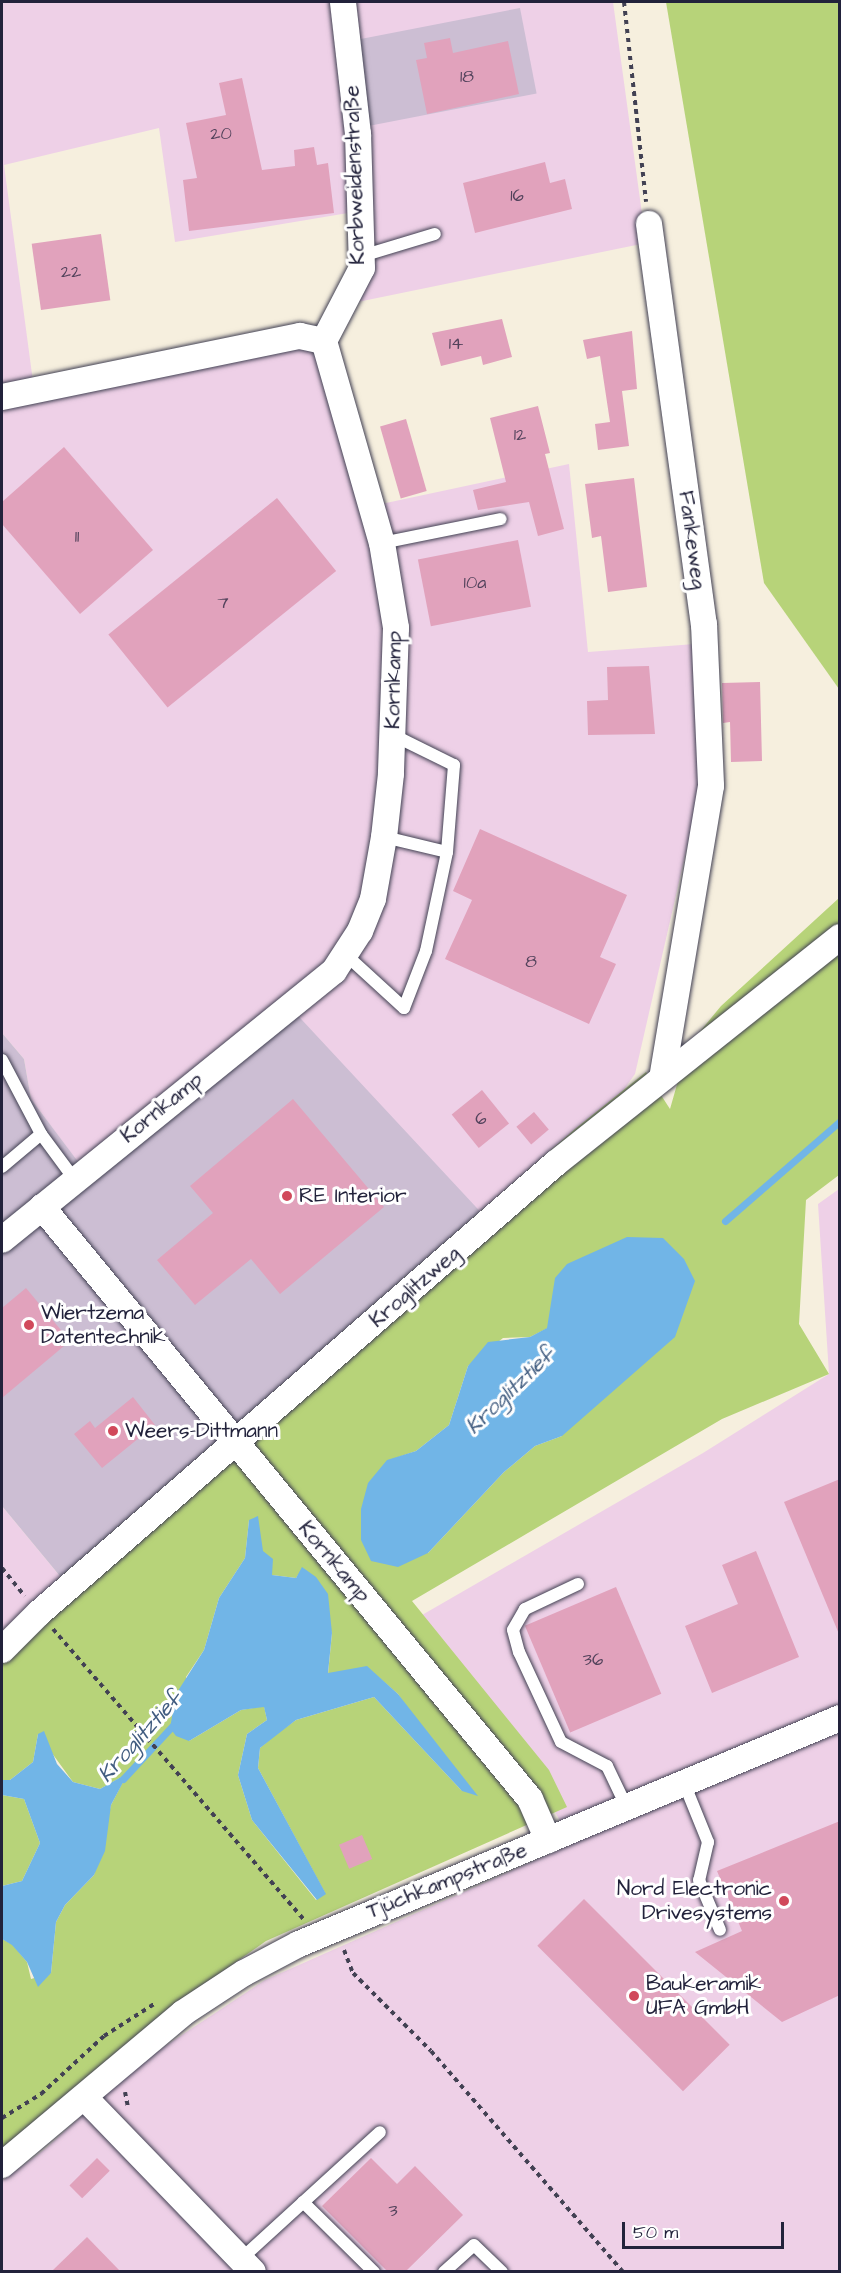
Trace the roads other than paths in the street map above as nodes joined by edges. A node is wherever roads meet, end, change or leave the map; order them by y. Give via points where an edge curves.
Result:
1 (343, 2) edge
2 (649, 224) road end
3 (435, 234) dead end
4 (362, 256) junction
5 (324, 341) junction
6 (2, 397) edge
7 (501, 519) dead end
8 (382, 543) junction
9 (393, 735) junction
10 (384, 837) junction
11 (447, 852) junction
12 (840, 937) edge
13 (345, 954) junction
14 (2, 1060) edge
15 (662, 1078) junction
16 (41, 1134) junction
17 (2, 1167) edge
18 (75, 1179) junction
19 (42, 1207) junction
20 (2, 1240) edge
21 (237, 1444) junction
22 (578, 1584) dead end
23 (2, 1650) edge
24 (840, 1718) edge
25 (684, 1783) junction
26 (627, 1808) junction
27 (548, 1840) junction
28 (720, 1930) dead end
29 (84, 2097) junction
30 (380, 2132) dead end
31 (2, 2165) edge
32 (303, 2202) junction
33 (247, 2265) edge
34 (374, 2271) edge
35 (444, 2271) edge
36 (502, 2271) edge

1 - 4 street, Korbweidenstraße via 358,134
2 - 15 street, Fankeweg via 704,624 711,786
3 - 4 lane
4 - 5 street, Korbweidenstraße via 362,268
5 - 6 street via 300,336
5 - 8 street, Kornkamp
7 - 8 lane
8 - 9 street, Kornkamp via 396,628
9 - 10 street, Kornkamp
9 - 11 lane via 454,765
10 - 11 lane
10 - 13 street, Kornkamp via 373,899
11 - 13 lane via 426,951 404,1008
12 - 15 street, Kroglitzweg
13 - 18 street, Kornkamp via 334,971
14 - 16 lane
15 - 21 street, Kroglitzweg via 556,1162
16 - 17 lane
16 - 18 lane
18 - 19 street, Kornkamp
19 - 20 street, Kornkamp
19 - 21 street, Kornkamp
21 - 23 street, Kroglitzweg via 39,1612
21 - 27 street, Kornkamp via 530,1799
22 - 26 lane via 525,1609 513,1630 519,1652 561,1742 607,1766
24 - 25 street, Tjüchkampstraße
25 - 26 street, Tjüchkampstraße
25 - 28 lane via 708,1842 699,1880
26 - 27 street, Tjüchkampstraße
27 - 29 street, Tjüchkampstraße via 299,1944 183,2013
29 - 31 street, Tjüchkampstraße
29 - 33 street
30 - 32 lane
32 - 33 lane
32 - 34 lane
35 - 36 lane via 474,2245

